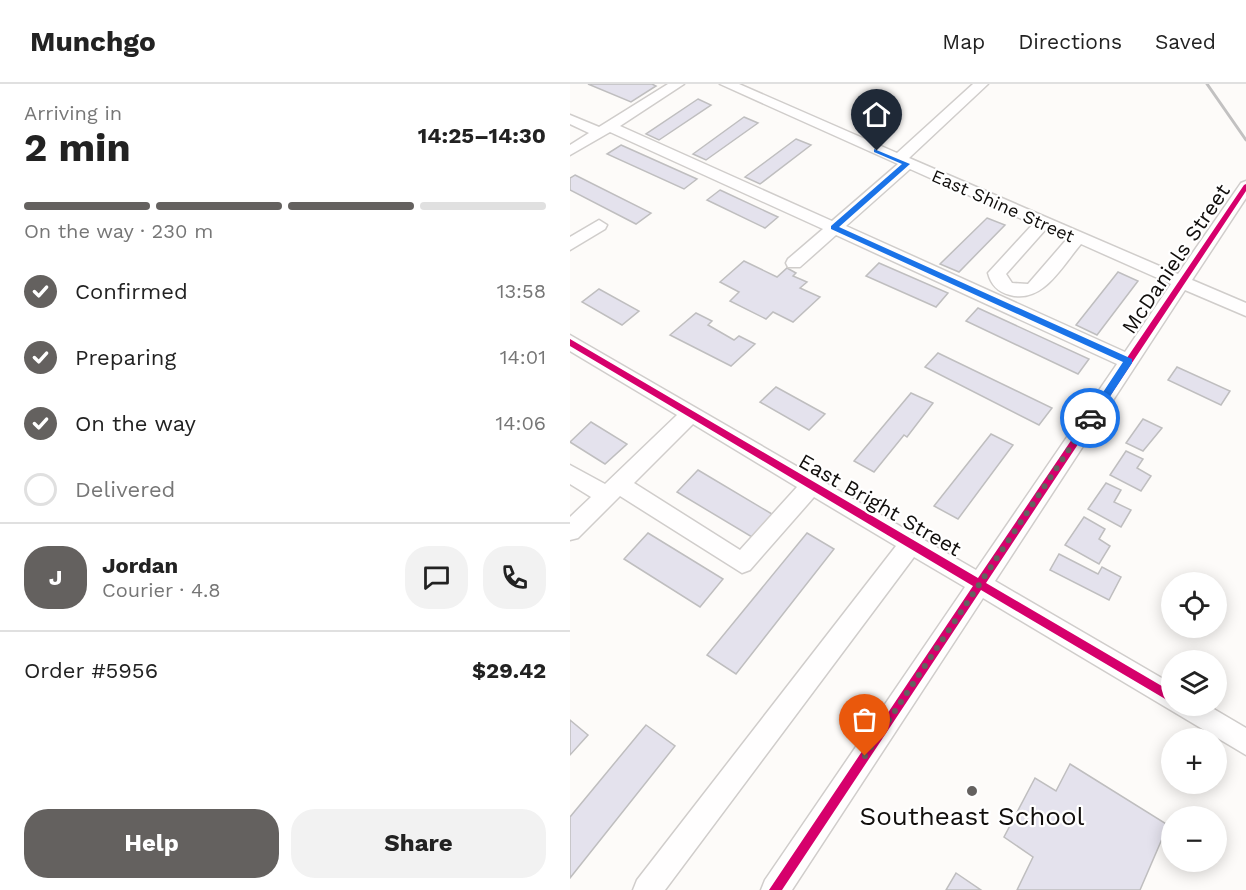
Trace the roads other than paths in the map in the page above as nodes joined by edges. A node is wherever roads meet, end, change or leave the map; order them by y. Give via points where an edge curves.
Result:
1 (677, 84) edge
2 (727, 84) edge
3 (981, 84) edge
4 (570, 118) edge
5 (604, 129) junction
6 (570, 151) edge
7 (902, 162) junction
8 (1246, 186) edge
9 (1043, 224) junction
10 (599, 225) dead end
11 (834, 228) junction
12 (1077, 238) junction
13 (570, 245) edge
14 (794, 263) dead end
15 (1180, 284) junction
16 (1246, 310) edge
17 (570, 342) edge
18 (1129, 361) junction
19 (691, 414) junction
20 (570, 473) edge
21 (811, 485) junction
22 (613, 490) junction
23 (570, 531) edge
24 (911, 544) junction
25 (980, 584) junction
26 (1161, 691) edge
27 (1205, 716) edge
28 (1244, 736) edge
29 (647, 890) edge
30 (775, 890) edge

1 - 5 street
2 - 7 street, East Shine Street
3 - 7 street
4 - 5 street
5 - 6 street
5 - 11 street
7 - 9 street, East Shine Street
7 - 11 street
8 - 15 street, McDaniels Street
9 - 12 street, East Shine Street
9 - 12 street via 997,273 1003,285 1013,291 1034,288
10 - 13 street
11 - 14 street
11 - 18 street
12 - 15 street, East Shine Street
15 - 16 street, East Shine Street
15 - 18 street, McDaniels Street
17 - 19 street, East Bright Street
18 - 25 street, McDaniels Street
19 - 21 street, East Bright Street
19 - 22 street
20 - 22 street
21 - 22 street via 742,563
21 - 24 street, East Bright Street
22 - 23 street
24 - 25 street, East Bright Street
24 - 29 street
25 - 26 street, East Bright Street
25 - 30 street, McDaniels Street
27 - 28 street

